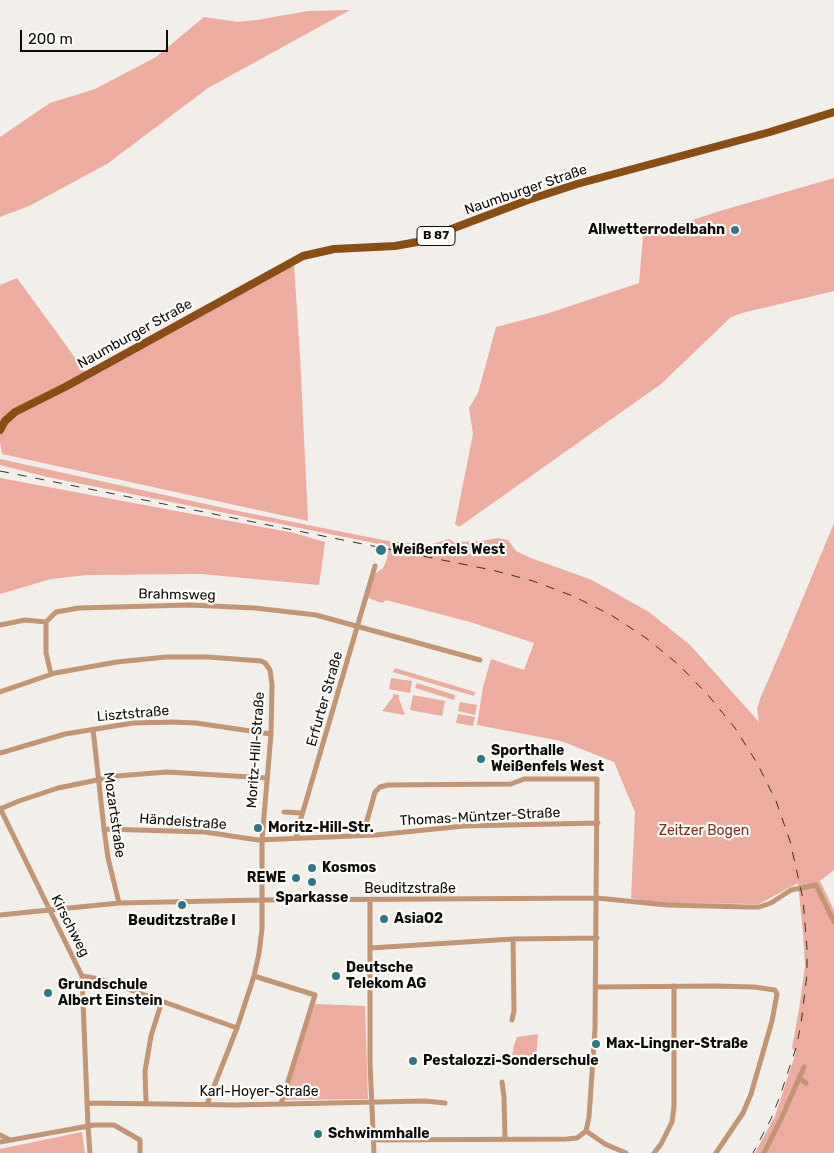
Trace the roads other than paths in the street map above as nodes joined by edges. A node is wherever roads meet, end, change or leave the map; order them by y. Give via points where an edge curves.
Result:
1 (834, 112) edge
2 (0, 430) edge
3 (374, 566) dead end
4 (46, 622) junction
5 (0, 625) edge
6 (358, 626) junction
7 (480, 660) dead end
8 (51, 674) junction
9 (0, 692) edge
10 (93, 729) junction
11 (271, 734) junction
12 (0, 753) edge
13 (267, 778) junction
14 (98, 779) junction
15 (0, 808) edge
16 (284, 812) dead end
17 (302, 814) junction
18 (2, 820) edge
19 (598, 823) junction
20 (104, 829) junction
21 (364, 835) junction
22 (296, 838) junction
23 (262, 840) junction
24 (598, 898) junction
25 (261, 900) junction
26 (370, 900) junction
27 (119, 903) junction
28 (49, 910) junction
29 (0, 915) edge
30 (834, 922) edge
31 (597, 938) junction
32 (513, 939) junction
33 (370, 948) junction
34 (82, 976) junction
35 (254, 976) junction
36 (674, 986) junction
37 (596, 987) junction
38 (162, 1001) junction
39 (512, 1020) dead end
40 (237, 1028) junction
41 (804, 1068) dead end
42 (799, 1078) junction
43 (502, 1082) dead end
44 (806, 1083) dead end
45 (146, 1102) junction
46 (372, 1102) junction
47 (87, 1103) junction
48 (445, 1103) dead end
49 (207, 1104) junction
50 (281, 1104) junction
51 (88, 1126) junction
52 (586, 1131) junction
53 (0, 1135) edge
54 (10, 1140) junction
55 (373, 1140) junction
56 (505, 1140) junction
57 (0, 1142) edge
58 (90, 1153) edge
59 (140, 1153) edge
60 (374, 1153) edge
61 (626, 1153) edge
62 (654, 1153) edge
63 (716, 1153) edge
64 (764, 1153) edge

1 - 2 main road, Naumburger Straße / B 87 via 577,184 424,240 395,246 334,249 304,256 15,412
3 - 6 street, Erfurter Straße
4 - 5 street via 26,620
4 - 6 street, Brahmsweg via 56,612 79,608 190,605 283,610
4 - 8 street via 46,653
6 - 7 street, Brahmsweg
6 - 17 street, Erfurter Straße
8 - 9 street, Moritz-Hill-Straße
8 - 11 street, Moritz-Hill-Straße via 166,657 261,661 268,665 271,674
10 - 11 street, Lisztstraße via 173,722
10 - 12 street, Lisztstraße
10 - 14 street, Mozartstraße
11 - 13 street, Moritz-Hill-Straße
13 - 14 street via 167,772
13 - 23 street, Moritz-Hill-Straße
14 - 15 street
14 - 20 street, Mozartstraße
15 - 18 street, Kirschweg
16 - 17 street
17 - 22 street, Erfurter Straße
18 - 28 street, Kirschweg
19 - 21 street, Thomas-Müntzer-Straße via 464,826
19 - 21 street via 597,779 534,779 510,784 388,785 375,792
19 - 24 street
20 - 23 street, Händelstraße via 205,832
20 - 27 street, Mozartstraße
21 - 22 street, Thomas-Müntzer-Straße
22 - 23 street, Thomas-Müntzer-Straße
23 - 25 street, Moritz-Hill-Straße
24 - 26 street, Beuditzstraße
24 - 30 street, Beuditzstraße via 666,905 760,906 791,890 816,885
24 - 31 street
25 - 26 street, Beuditzstraße
25 - 27 street, Beuditzstraße
25 - 35 street, Moritz-Hill-Straße via 262,929
26 - 33 street
27 - 28 street, Beuditzstraße
28 - 29 street, Beuditzstraße
28 - 34 street, Kirschweg
31 - 32 street
31 - 37 street
32 - 33 street
32 - 39 street
33 - 46 street
34 - 38 street via 100,979
34 - 47 street, Kirschweg
35 - 40 street, Moritz-Hill-Straße
35 - 50 street via 314,995
36 - 37 street
36 - 62 street via 674,1107 672,1122
36 - 63 street via 754,987 775,990 777,994 772,1021 743,1114
37 - 52 street
38 - 40 street
38 - 45 street via 150,1036 145,1071
40 - 49 street, Moritz-Hill-Straße
41 - 42 street
42 - 44 street
42 - 64 street
43 - 56 street
45 - 47 street, Karl-Hoyer-Straße
45 - 49 street, Karl-Hoyer-Straße
46 - 48 street, Karl-Hoyer-Straße via 425,1100
46 - 50 street, Karl-Hoyer-Straße
46 - 55 street
47 - 51 street, Kirschweg
49 - 50 street, Karl-Hoyer-Straße
51 - 54 street
51 - 58 street, Kirschweg
51 - 59 street via 114,1125 120,1128 140,1140
52 - 56 street via 577,1138
52 - 61 street
53 - 54 street
54 - 57 street
55 - 56 street
55 - 60 street

